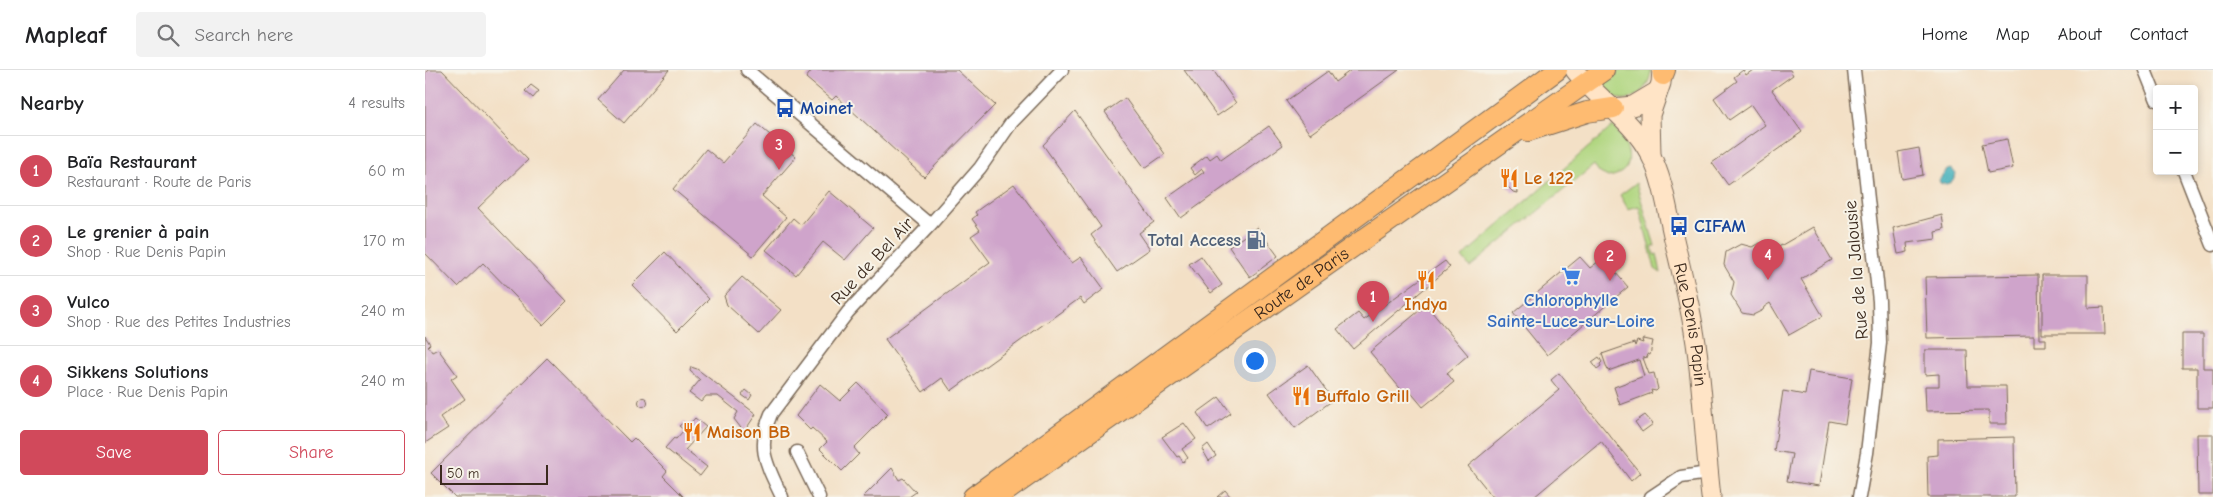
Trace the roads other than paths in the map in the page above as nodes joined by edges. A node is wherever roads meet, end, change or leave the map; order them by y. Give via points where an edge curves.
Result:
1 (747, 70) edge
2 (1062, 70) edge
3 (1539, 70) edge
4 (1557, 70) edge
5 (1604, 70) edge
6 (1854, 70) edge
7 (2145, 70) edge
8 (1580, 76) edge
9 (1662, 76) edge
10 (1531, 89) junction
11 (2153, 90) edge
12 (1613, 108) junction
13 (1509, 137) junction
14 (1651, 155) junction
15 (2187, 175) edge
16 (930, 225) junction
17 (2213, 245) edge
18 (797, 452) dead end
19 (1708, 473) junction
20 (782, 497) edge
21 (819, 497) edge
22 (973, 497) edge
23 (998, 497) edge
24 (1651, 497) edge
25 (1711, 497) edge
26 (1859, 497) edge

1 - 16 street
2 - 16 street, Rue de Bel Air via 1011,123 980,168
3 - 10 main road
4 - 10 main road, Route de Paris
5 - 8 main road, Route de Paris
6 - 26 street, Rue de la Jalousie via 1879,301 1880,343
7 - 11 street
8 - 12 street
8 - 13 main road, Route de Paris
9 - 12 street via 1640,104
9 - 14 street via 1650,115
10 - 22 main road, Route de Paris
12 - 13 main road via 1587,112
12 - 14 street via 1628,122
13 - 23 main road, Route de Paris
14 - 19 street, Rue Denis Papin via 1666,204 1691,315
15 - 17 street
16 - 20 street, Rue de Bel Air via 848,312 771,414 765,428 764,459
18 - 21 street
19 - 24 street via 1681,477
19 - 25 street, Rue Denis Papin

